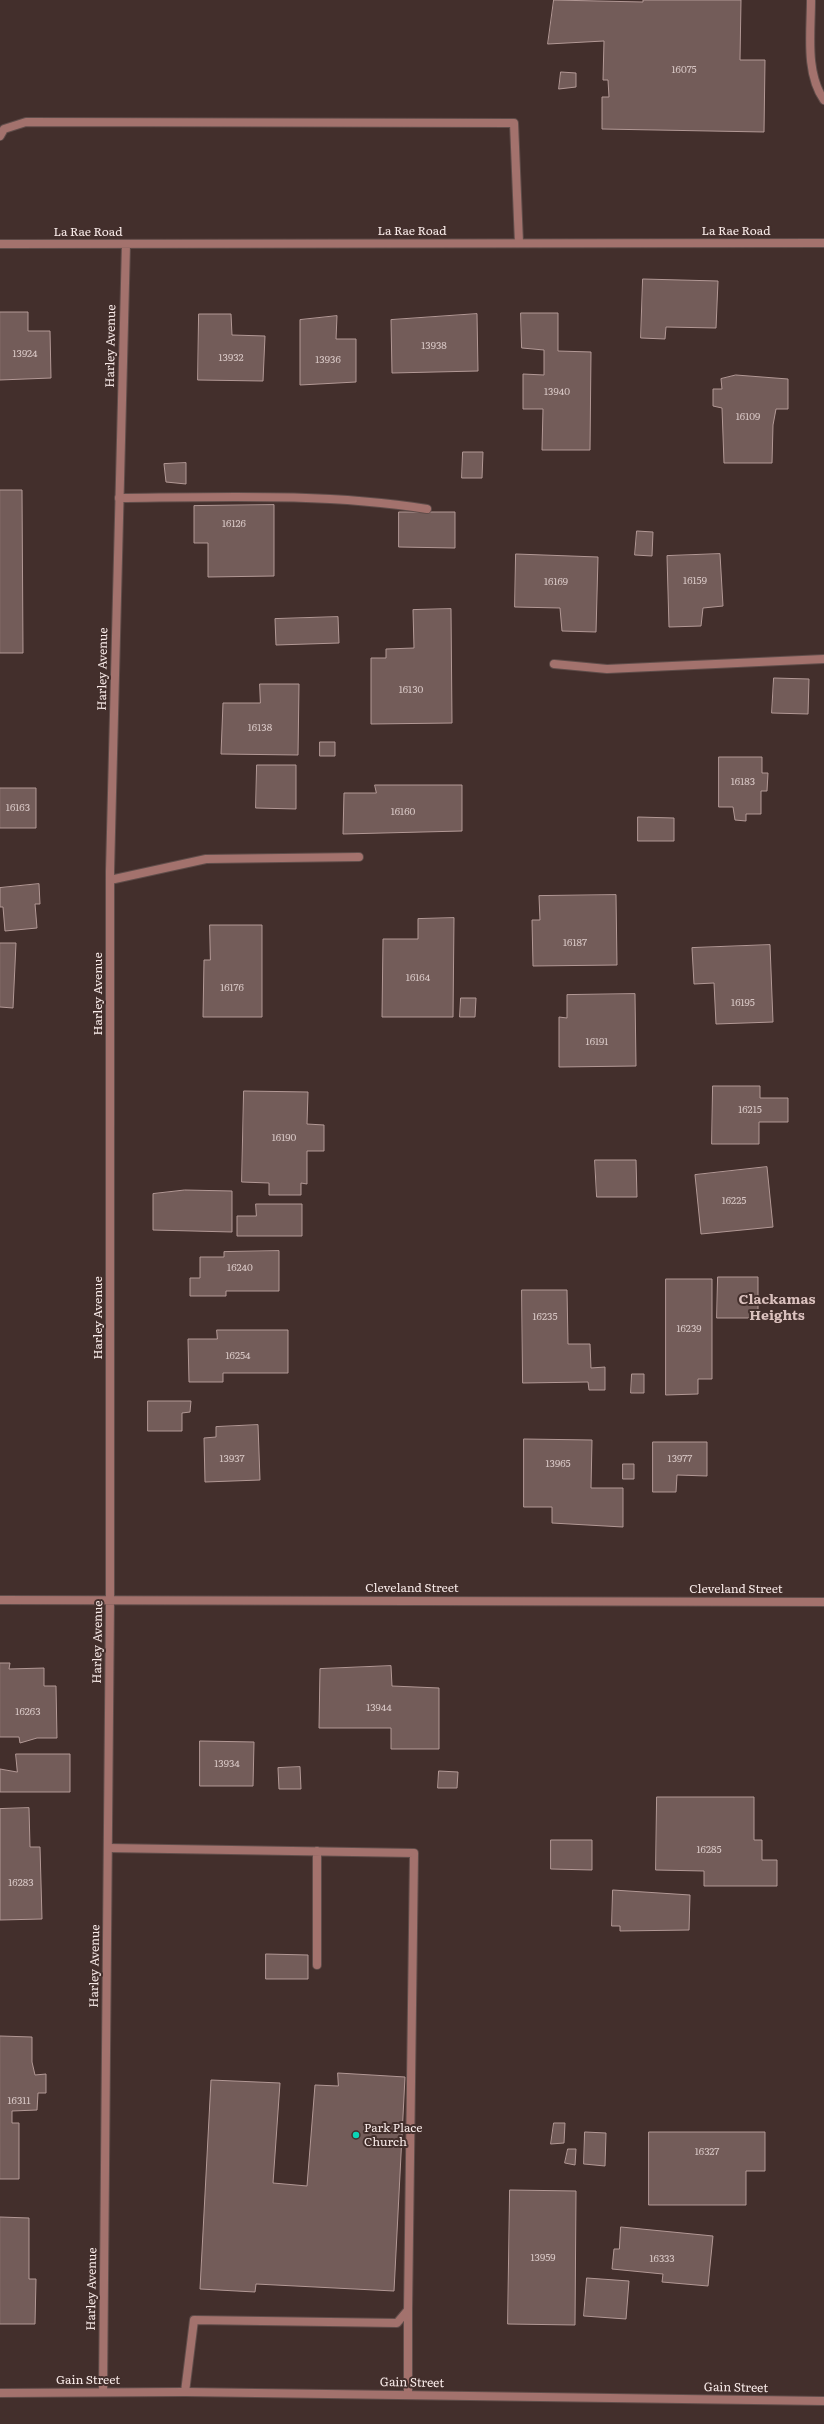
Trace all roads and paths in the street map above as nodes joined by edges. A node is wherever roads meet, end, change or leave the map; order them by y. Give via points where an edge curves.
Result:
1 (811, 0) edge
2 (824, 100) edge
3 (0, 136) edge
4 (519, 243) junction
5 (824, 243) edge
6 (0, 244) edge
7 (126, 244) junction
8 (119, 498) junction
9 (427, 509) dead end
10 (824, 658) edge
11 (554, 664) dead end
12 (359, 857) dead end
13 (110, 880) junction
14 (110, 1599) junction
15 (0, 1600) edge
16 (824, 1602) edge
17 (108, 1848) junction
18 (317, 1851) junction
19 (317, 1965) dead end
20 (408, 2310) junction
21 (103, 2392) junction
22 (185, 2392) junction
23 (0, 2393) edge
24 (408, 2396) junction
25 (824, 2401) edge

1 - 2 street via 810,48 817,89
3 - 4 street via 4,130 26,122 514,123
4 - 5 street, La Rae Road
4 - 7 street, La Rae Road
6 - 7 street, La Rae Road
7 - 8 street, Harley Avenue
8 - 9 street via 226,496 377,501
8 - 13 street, Harley Avenue
10 - 11 street via 607,669
12 - 13 street via 206,859
13 - 14 street, Harley Avenue
14 - 15 street, Cleveland Street
14 - 16 street, Cleveland Street
14 - 17 street, Harley Avenue
17 - 18 street
17 - 21 street, Harley Avenue
18 - 19 street
18 - 20 street via 414,1853
20 - 22 street via 397,2323 194,2320
20 - 24 street
21 - 22 street, Gain Street
21 - 23 street, Gain Street
22 - 24 street, Gain Street
24 - 25 street, Gain Street

